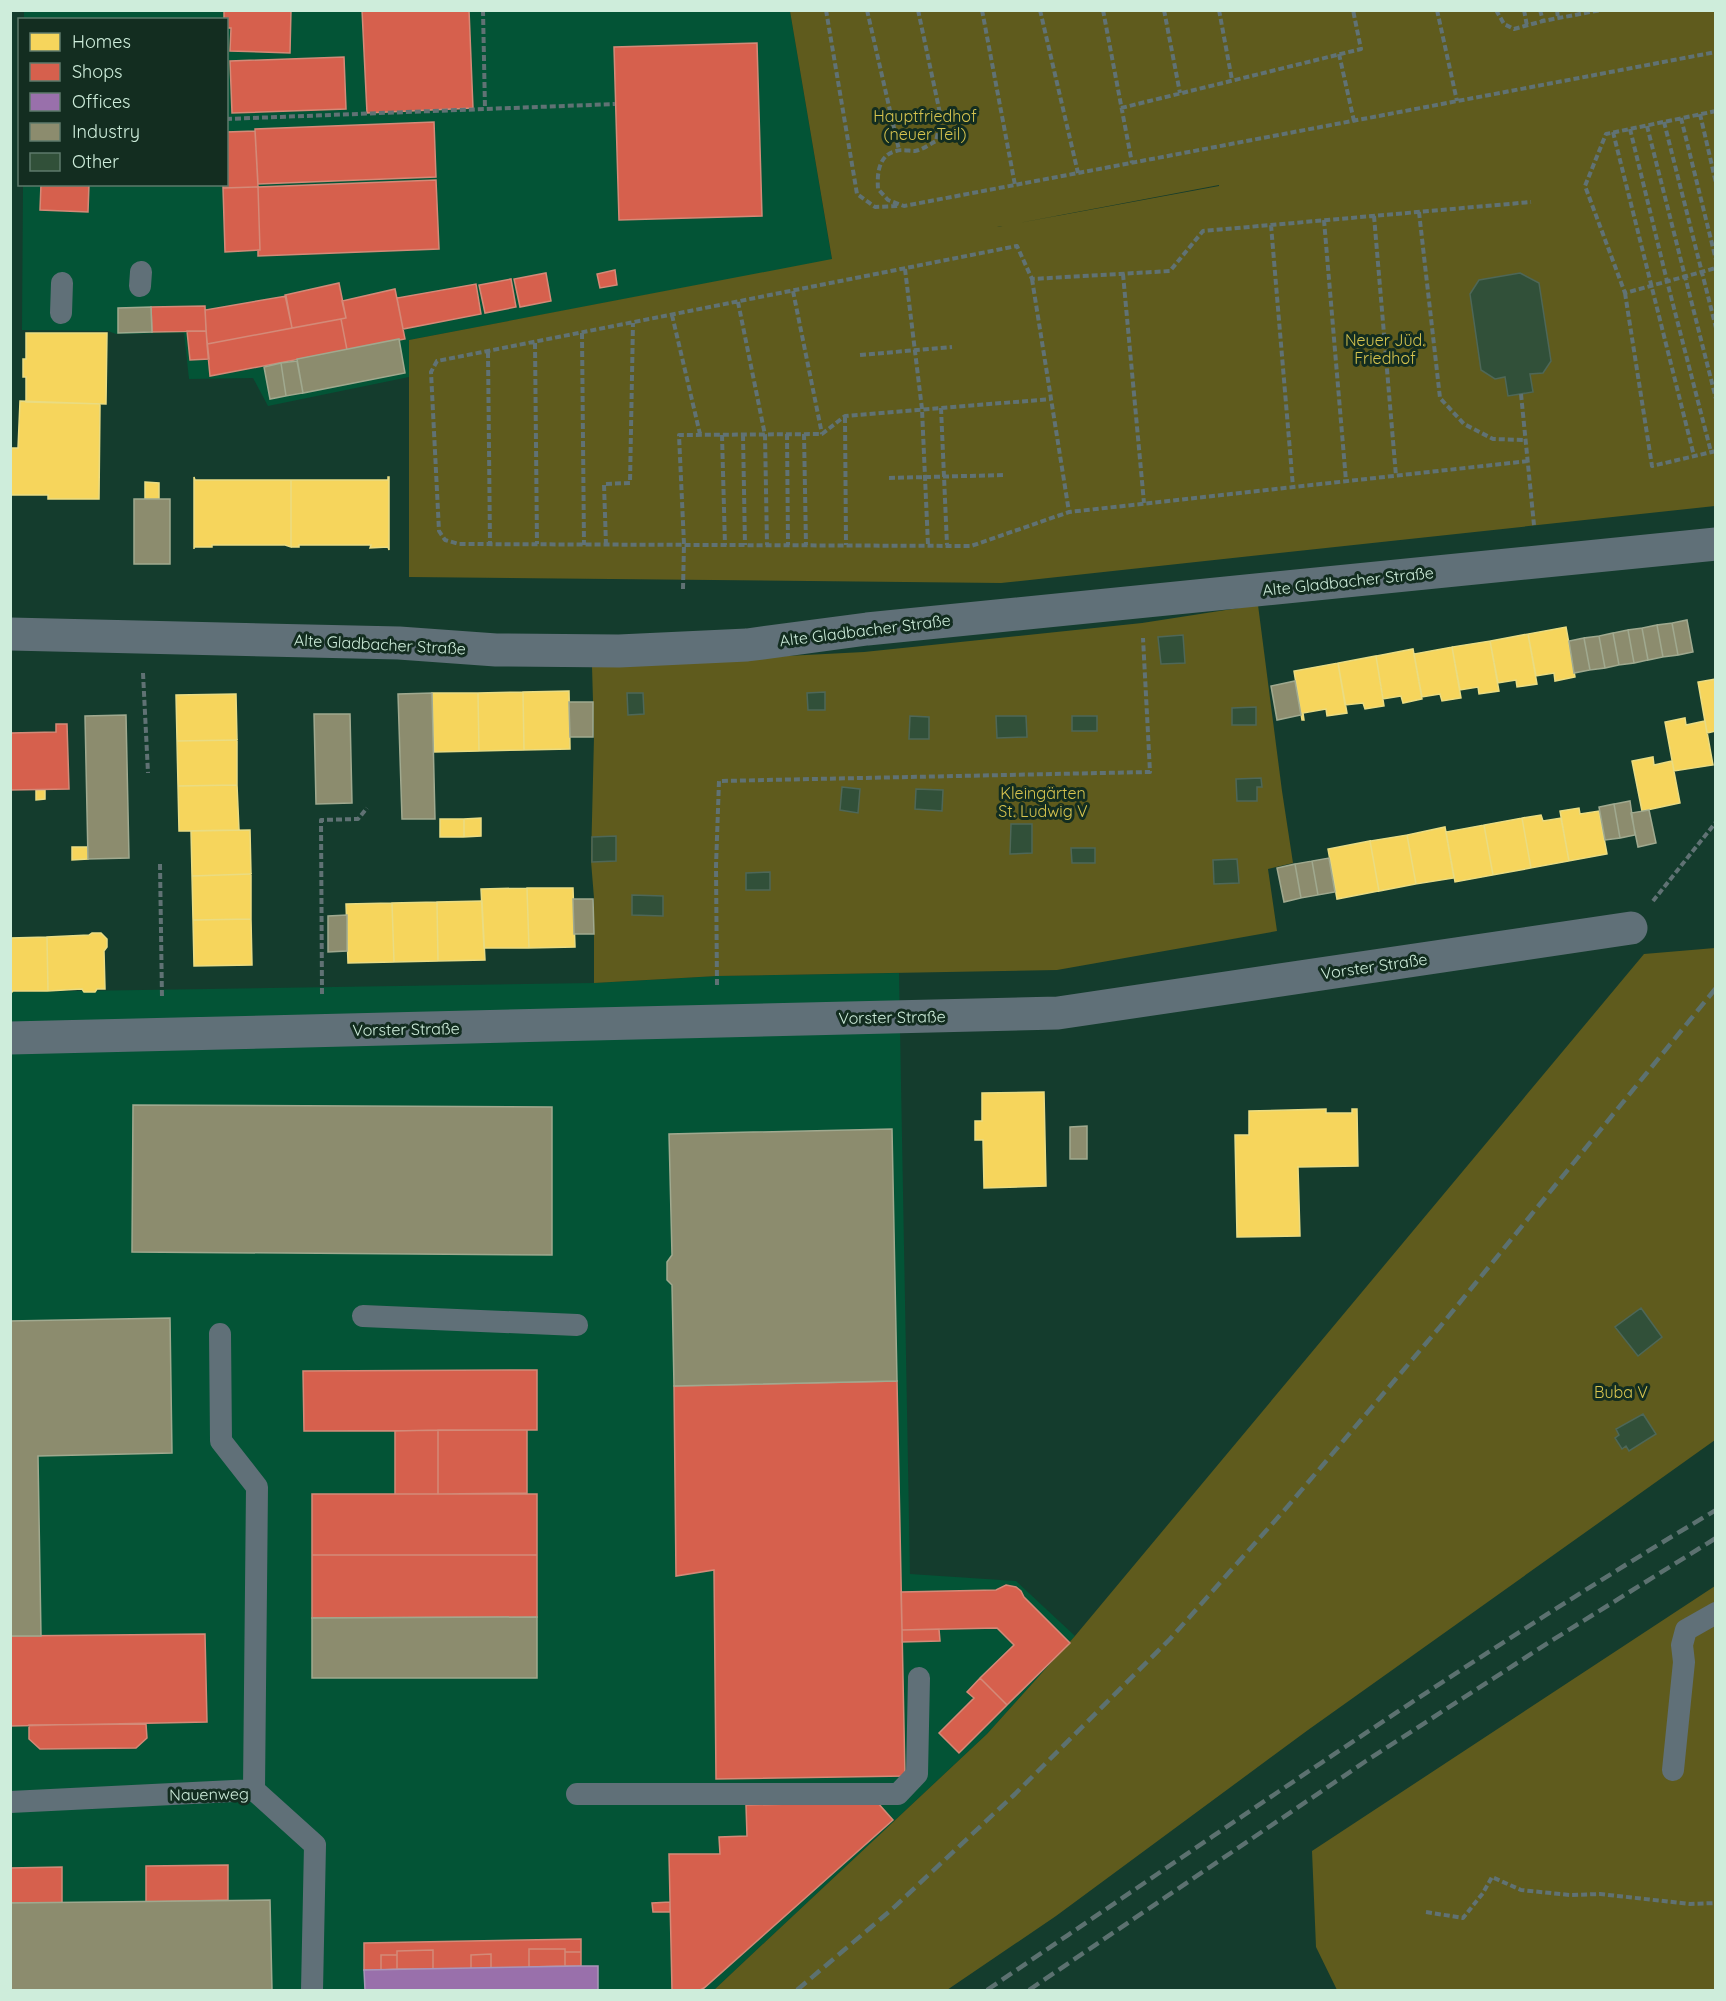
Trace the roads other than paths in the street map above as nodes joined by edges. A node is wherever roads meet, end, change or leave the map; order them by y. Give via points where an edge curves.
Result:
1 (62, 283) dead end
2 (61, 313) dead end
3 (1716, 544) edge
4 (10, 634) edge
5 (1631, 928) road end
6 (10, 1038) edge
7 (363, 1316) dead end
8 (577, 1325) dead end
9 (220, 1334) dead end
10 (1716, 1613) edge
11 (919, 1678) dead end
12 (1673, 1770) dead end
13 (254, 1790) junction
14 (577, 1794) dead end
15 (10, 1802) edge
16 (312, 1990) edge

1 - 2 lane
3 - 4 street, Alte Gladbacher Straße via 867,629 747,645 619,651 496,650 387,642
5 - 6 street, Vorster Straße via 1058,1012
7 - 8 lane
9 - 13 lane via 221,1441 256,1487
10 - 12 lane via 1686,1630
11 - 14 lane via 917,1774 898,1794
13 - 15 lane, Nauenweg
13 - 16 lane, Nauenweg via 315,1845

